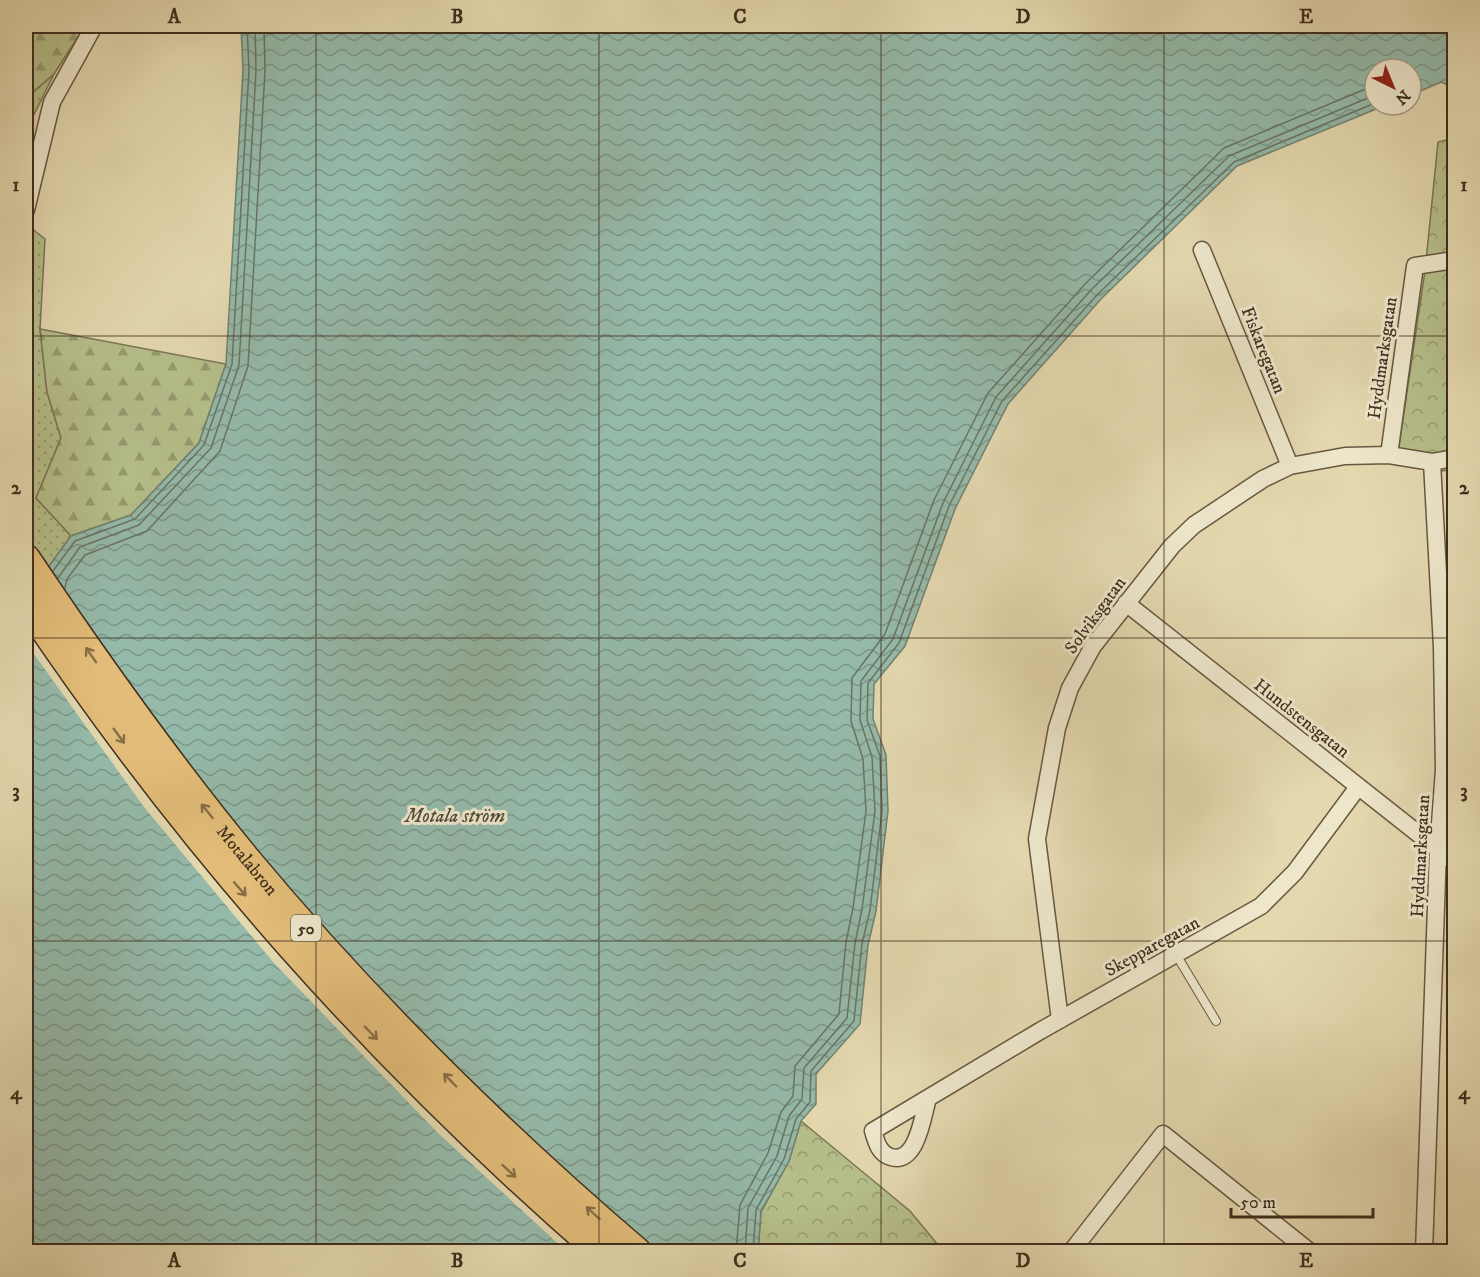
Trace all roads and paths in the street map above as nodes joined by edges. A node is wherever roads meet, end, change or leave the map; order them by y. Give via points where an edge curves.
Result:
1 (94, 26) edge
2 (26, 210) edge
3 (1203, 250) dead end
4 (1455, 260) edge
5 (1389, 455) junction
6 (1455, 458) edge
7 (1432, 462) junction
8 (1290, 466) junction
9 (26, 559) edge
10 (26, 602) edge
11 (1126, 603) junction
12 (1448, 646) edge
13 (1449, 770) edge
14 (1358, 787) junction
15 (1438, 849) junction
16 (1455, 862) edge
17 (1177, 956) junction
18 (1060, 1020) junction
19 (1216, 1021) dead end
20 (928, 1098) dead end
21 (601, 1251) edge
22 (637, 1251) edge
23 (1071, 1251) edge
24 (1310, 1251) edge
25 (1424, 1251) edge

1 - 2 street via 52,102
3 - 8 street, Fiskaregatan
4 - 5 street, Hyddmarksgatan via 1415,266
5 - 7 street, Solviksgatan
5 - 8 street, Solviksgatan via 1345,456
6 - 7 street, Solviksgatan
7 - 12 street, Hyddmarksgatan
8 - 11 street, Solviksgatan via 1263,479 1194,525
22 -> 9 highway, Motalabron / 50 via 469,1099 308,930 247,860 135,718
10 -> 21 highway, Motalabron / 50 via 116,734 290,948 451,1117
11 - 14 street, Hundstensgatan
11 - 18 street, Solviksgatan via 1094,646 1070,688 1057,728 1039,816 1037,839
12 - 13 street, Hyddmarksgatan
13 - 15 street, Hyddmarksgatan
14 - 15 street, Hundstensgatan
14 - 17 street, Skepparegatan via 1279,890 1260,906
15 - 16 street, Hundstensgatan
15 - 25 street, Hyddmarksgatan
17 - 18 street, Skepparegatan
17 - 19 lane
18 - 20 street, Skepparegatan
23 - 24 street via 1163,1134

